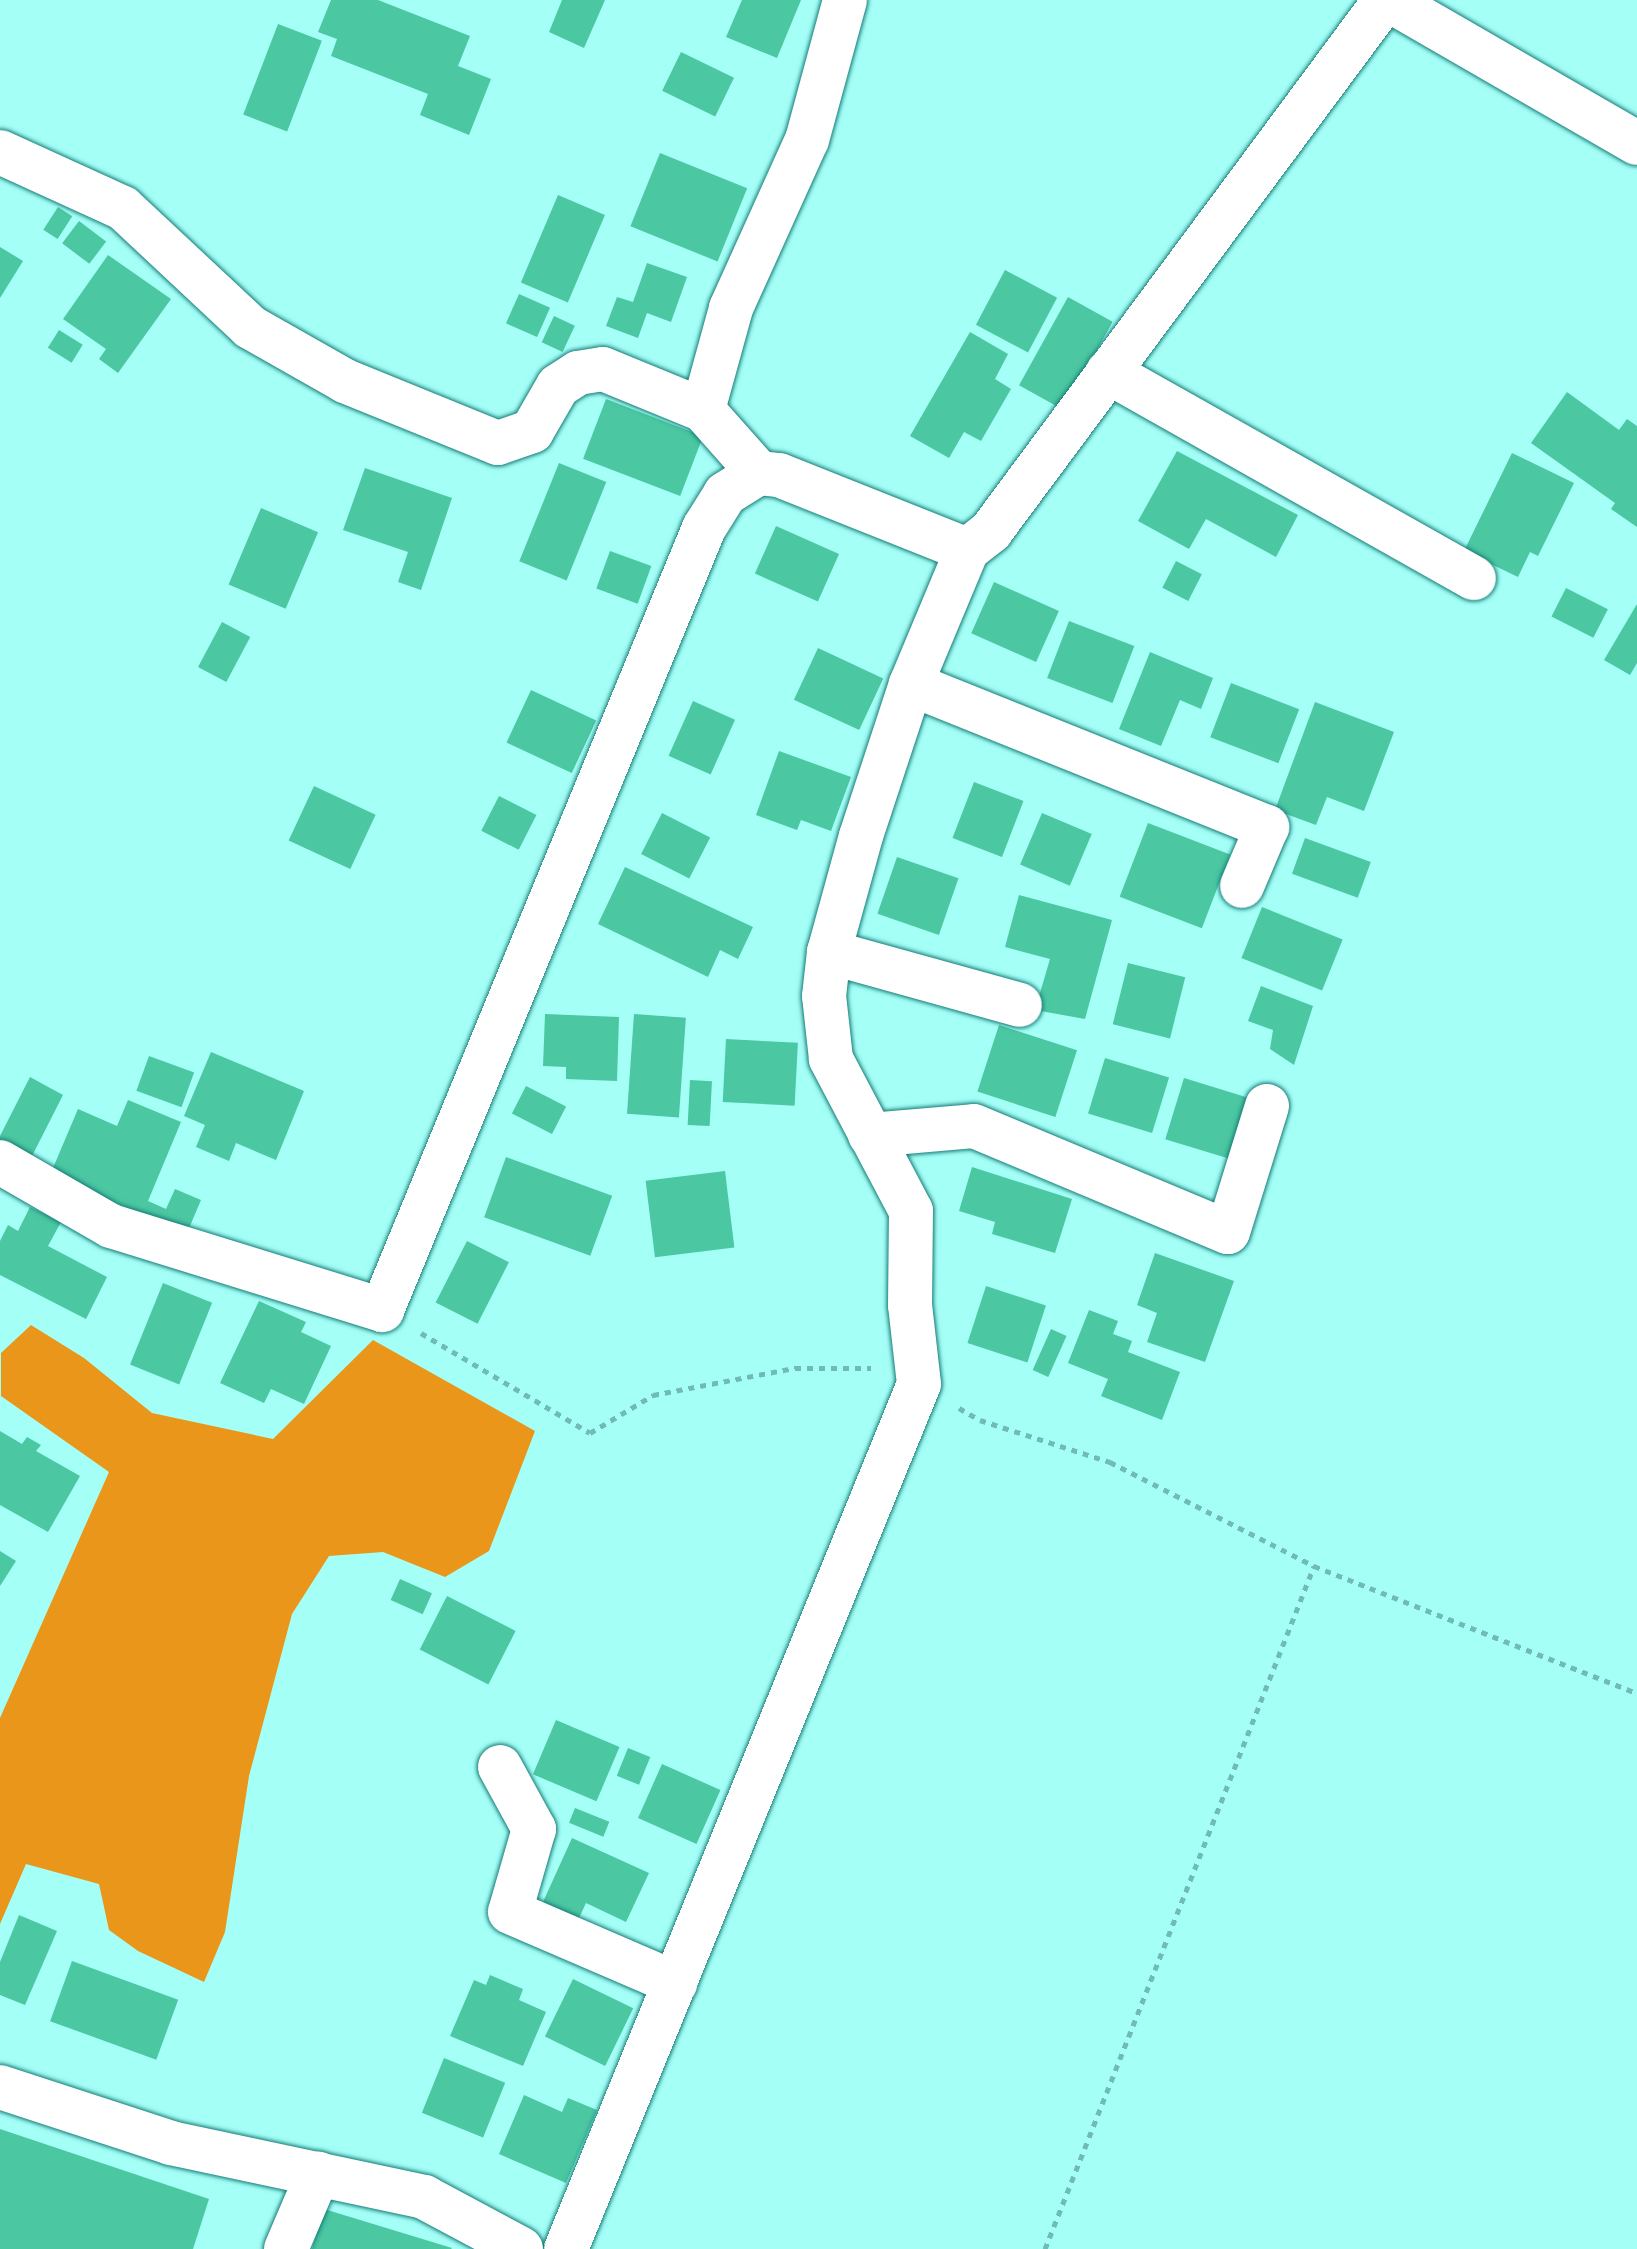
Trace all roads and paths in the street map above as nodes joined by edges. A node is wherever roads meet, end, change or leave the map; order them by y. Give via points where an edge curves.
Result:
1 (845, 0) edge
2 (1387, 0) edge
3 (1637, 143) edge
4 (0, 152) edge
5 (1108, 372) junction
6 (703, 410) junction
7 (759, 473) junction
8 (967, 550) junction
9 (1474, 578) dead end
10 (911, 684) junction
11 (1242, 886) dead end
12 (829, 952) junction
13 (1020, 1005) dead end
14 (1267, 1106) dead end
15 (870, 1135) junction
16 (0, 1162) edge
17 (382, 1310) junction
18 (919, 1384) junction
19 (1314, 1566) junction
20 (1637, 1693) edge
21 (500, 1767) dead end
22 (675, 1983) junction
23 (0, 2087) edge
24 (318, 2174) junction
25 (286, 2249) edge
26 (521, 2249) edge
27 (566, 2249) edge
28 (1045, 2249) edge

1 - 6 street via 807,140 731,308
2 - 3 street
2 - 5 street
4 - 6 street via 123,208 250,327 345,381 498,443 532,431 558,386 578,373 603,369
5 - 8 street via 991,531
5 - 9 street
6 - 7 street
7 - 8 street via 779,475
7 - 17 street via 725,494 704,528
8 - 10 street
10 - 11 street via 1267,827
10 - 12 street
12 - 13 street
12 - 15 street via 824,996 831,1059
14 - 15 street via 1228,1232 974,1126
15 - 18 street via 911,1211 910,1305
16 - 17 street via 111,1226
17 - 18 path via 590,1433 653,1395 795,1368 867,1366
18 - 19 path via 980,1420 1110,1462
18 - 22 street
19 - 20 path
19 - 28 path
21 - 22 street via 534,1829 510,1912
22 - 27 street
23 - 24 street via 171,2143
24 - 25 street
24 - 26 street via 424,2197

